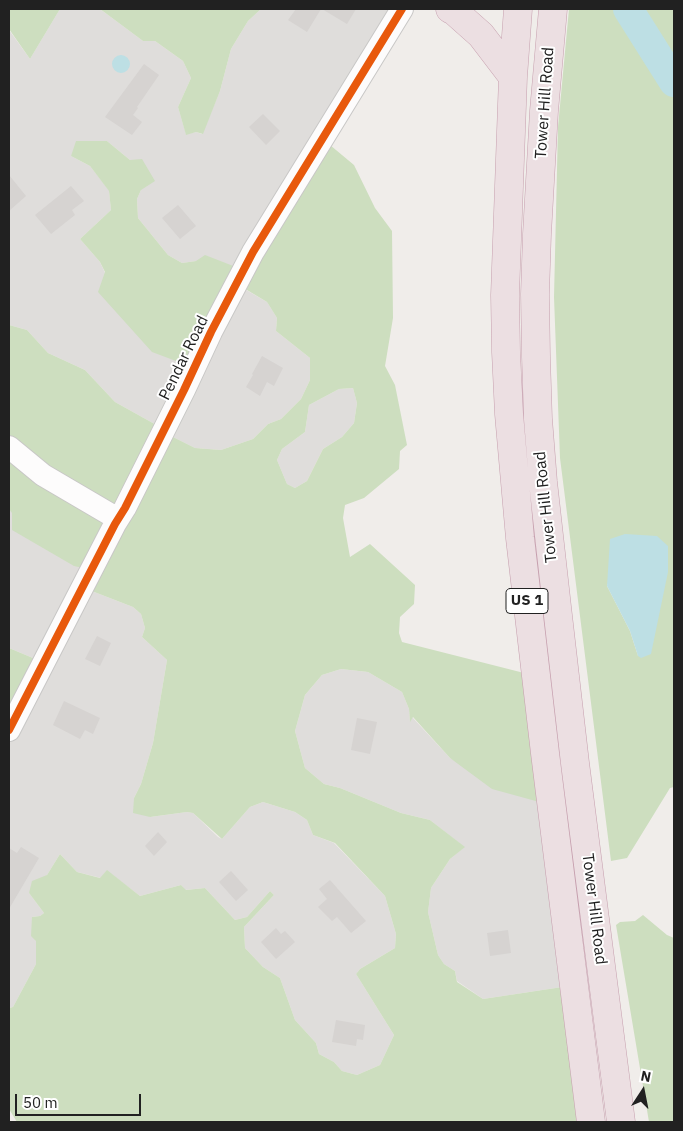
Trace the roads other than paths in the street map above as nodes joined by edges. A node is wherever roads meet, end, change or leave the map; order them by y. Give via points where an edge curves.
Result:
1 (402, 9) edge
2 (450, 9) edge
3 (518, 9) edge
4 (553, 9) edge
5 (513, 77) junction
6 (9, 447) edge
7 (118, 519) junction
8 (9, 730) edge
9 (606, 1004) junction
10 (591, 1122) edge
11 (621, 1122) edge
12 (633, 1122) edge

1 - 7 street, Pendar Road via 253,252
2 - 5 highway via 481,35
3 - 5 highway, Tower Hill Road / US 1
4 - 9 highway, Tower Hill Road / US 1 via 537,234 538,419 551,562
5 - 10 highway, Tower Hill Road / US 1 via 505,295 509,414 519,529
6 - 7 street via 43,475
7 - 8 street, Pendar Road
9 - 11 highway, Tower Hill Road / US 1
9 - 12 highway

